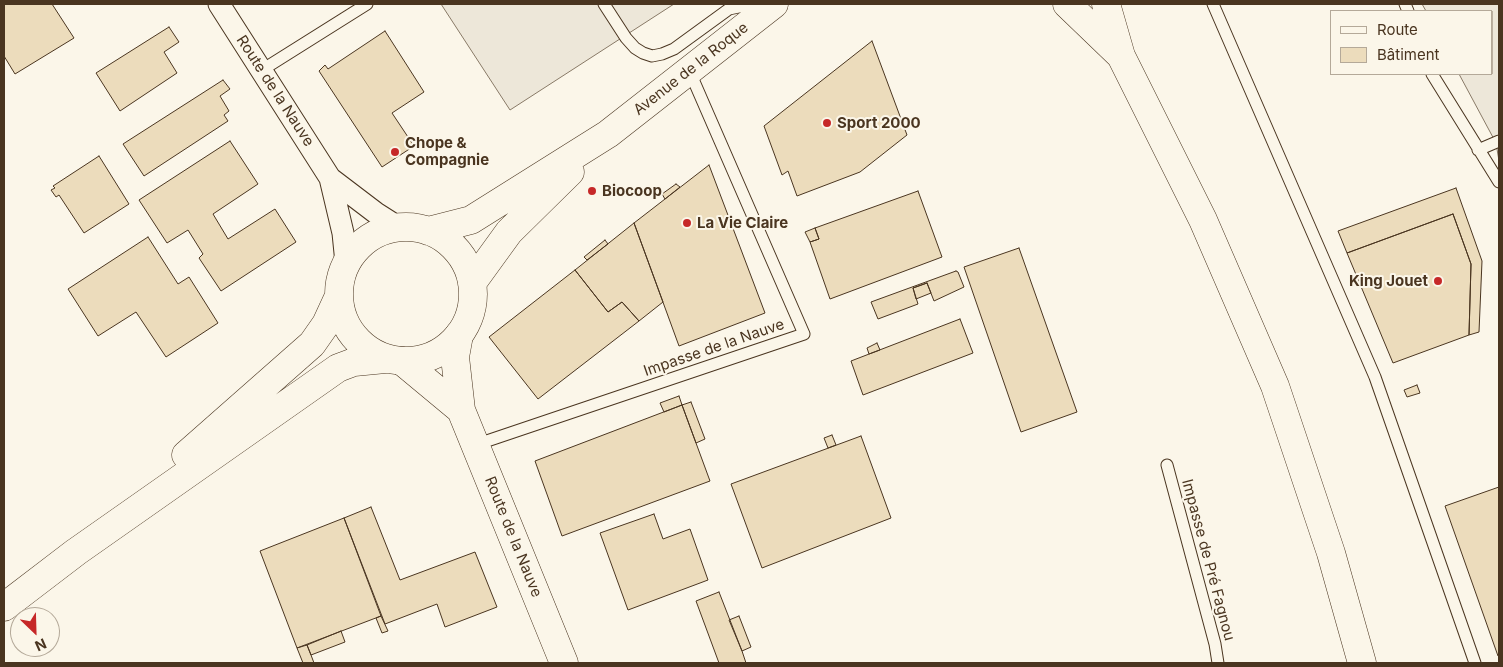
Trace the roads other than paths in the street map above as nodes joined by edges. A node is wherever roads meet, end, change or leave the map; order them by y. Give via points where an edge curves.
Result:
1 (219, 4) edge
2 (367, 4) edge
3 (604, 4) edge
4 (753, 4) edge
5 (774, 4) edge
6 (1067, 4) edge
7 (1106, 4) edge
8 (1213, 4) edge
9 (1121, 56) junction
10 (262, 70) junction
11 (689, 70) junction
12 (1433, 75) edge
13 (608, 134) junction
14 (1499, 141) edge
15 (1478, 150) junction
16 (330, 178) junction
17 (1499, 182) edge
18 (398, 227) junction
19 (428, 231) junction
20 (346, 263) junction
21 (472, 283) junction
22 (338, 298) junction
23 (459, 335) junction
24 (394, 360) junction
25 (461, 410) junction
26 (476, 445) junction
27 (1167, 465) dead end
28 (76, 552) junction
29 (4, 608) edge
30 (564, 663) edge
31 (1218, 663) edge
32 (1362, 663) edge
33 (1475, 663) edge

1 - 10 street, Route de la Nauve
2 - 10 lane
3 - 4 lane via 626,38 643,54 652,56 686,41 729,9
5 - 11 main road, Avenue de la Roque
6 - 9 main road
7 - 9 main road
8 - 33 lane via 1375,377
9 - 32 main road via 1203,220 1274,386 1332,553
10 - 16 street, Route de la Nauve
11 - 13 main road, Avenue de la Roque
11 - 26 lane, Impasse de la Nauve via 804,334
12 - 15 lane
13 - 19 main road via 471,220
13 - 21 main road via 509,232
14 - 15 lane
15 - 17 lane
16 - 18 street
16 - 20 street via 343,233
18 - 19 main road
18 - 20 main road via 377,233 359,245
19 - 21 main road via 457,251 467,266
20 - 22 main road
21 - 23 main road via 468,320
22 - 24 main road via 342,318 352,336 367,349
22 - 28 main road via 312,344
23 - 24 main road via 443,350 424,359
23 - 25 main road, Route de la Nauve via 455,358
24 - 25 main road, Route de la Nauve
24 - 28 main road via 354,362 338,368
25 - 26 main road, Route de la Nauve
26 - 30 main road, Route de la Nauve
27 - 31 lane, Impasse de Pré Fagnou
28 - 29 main road

